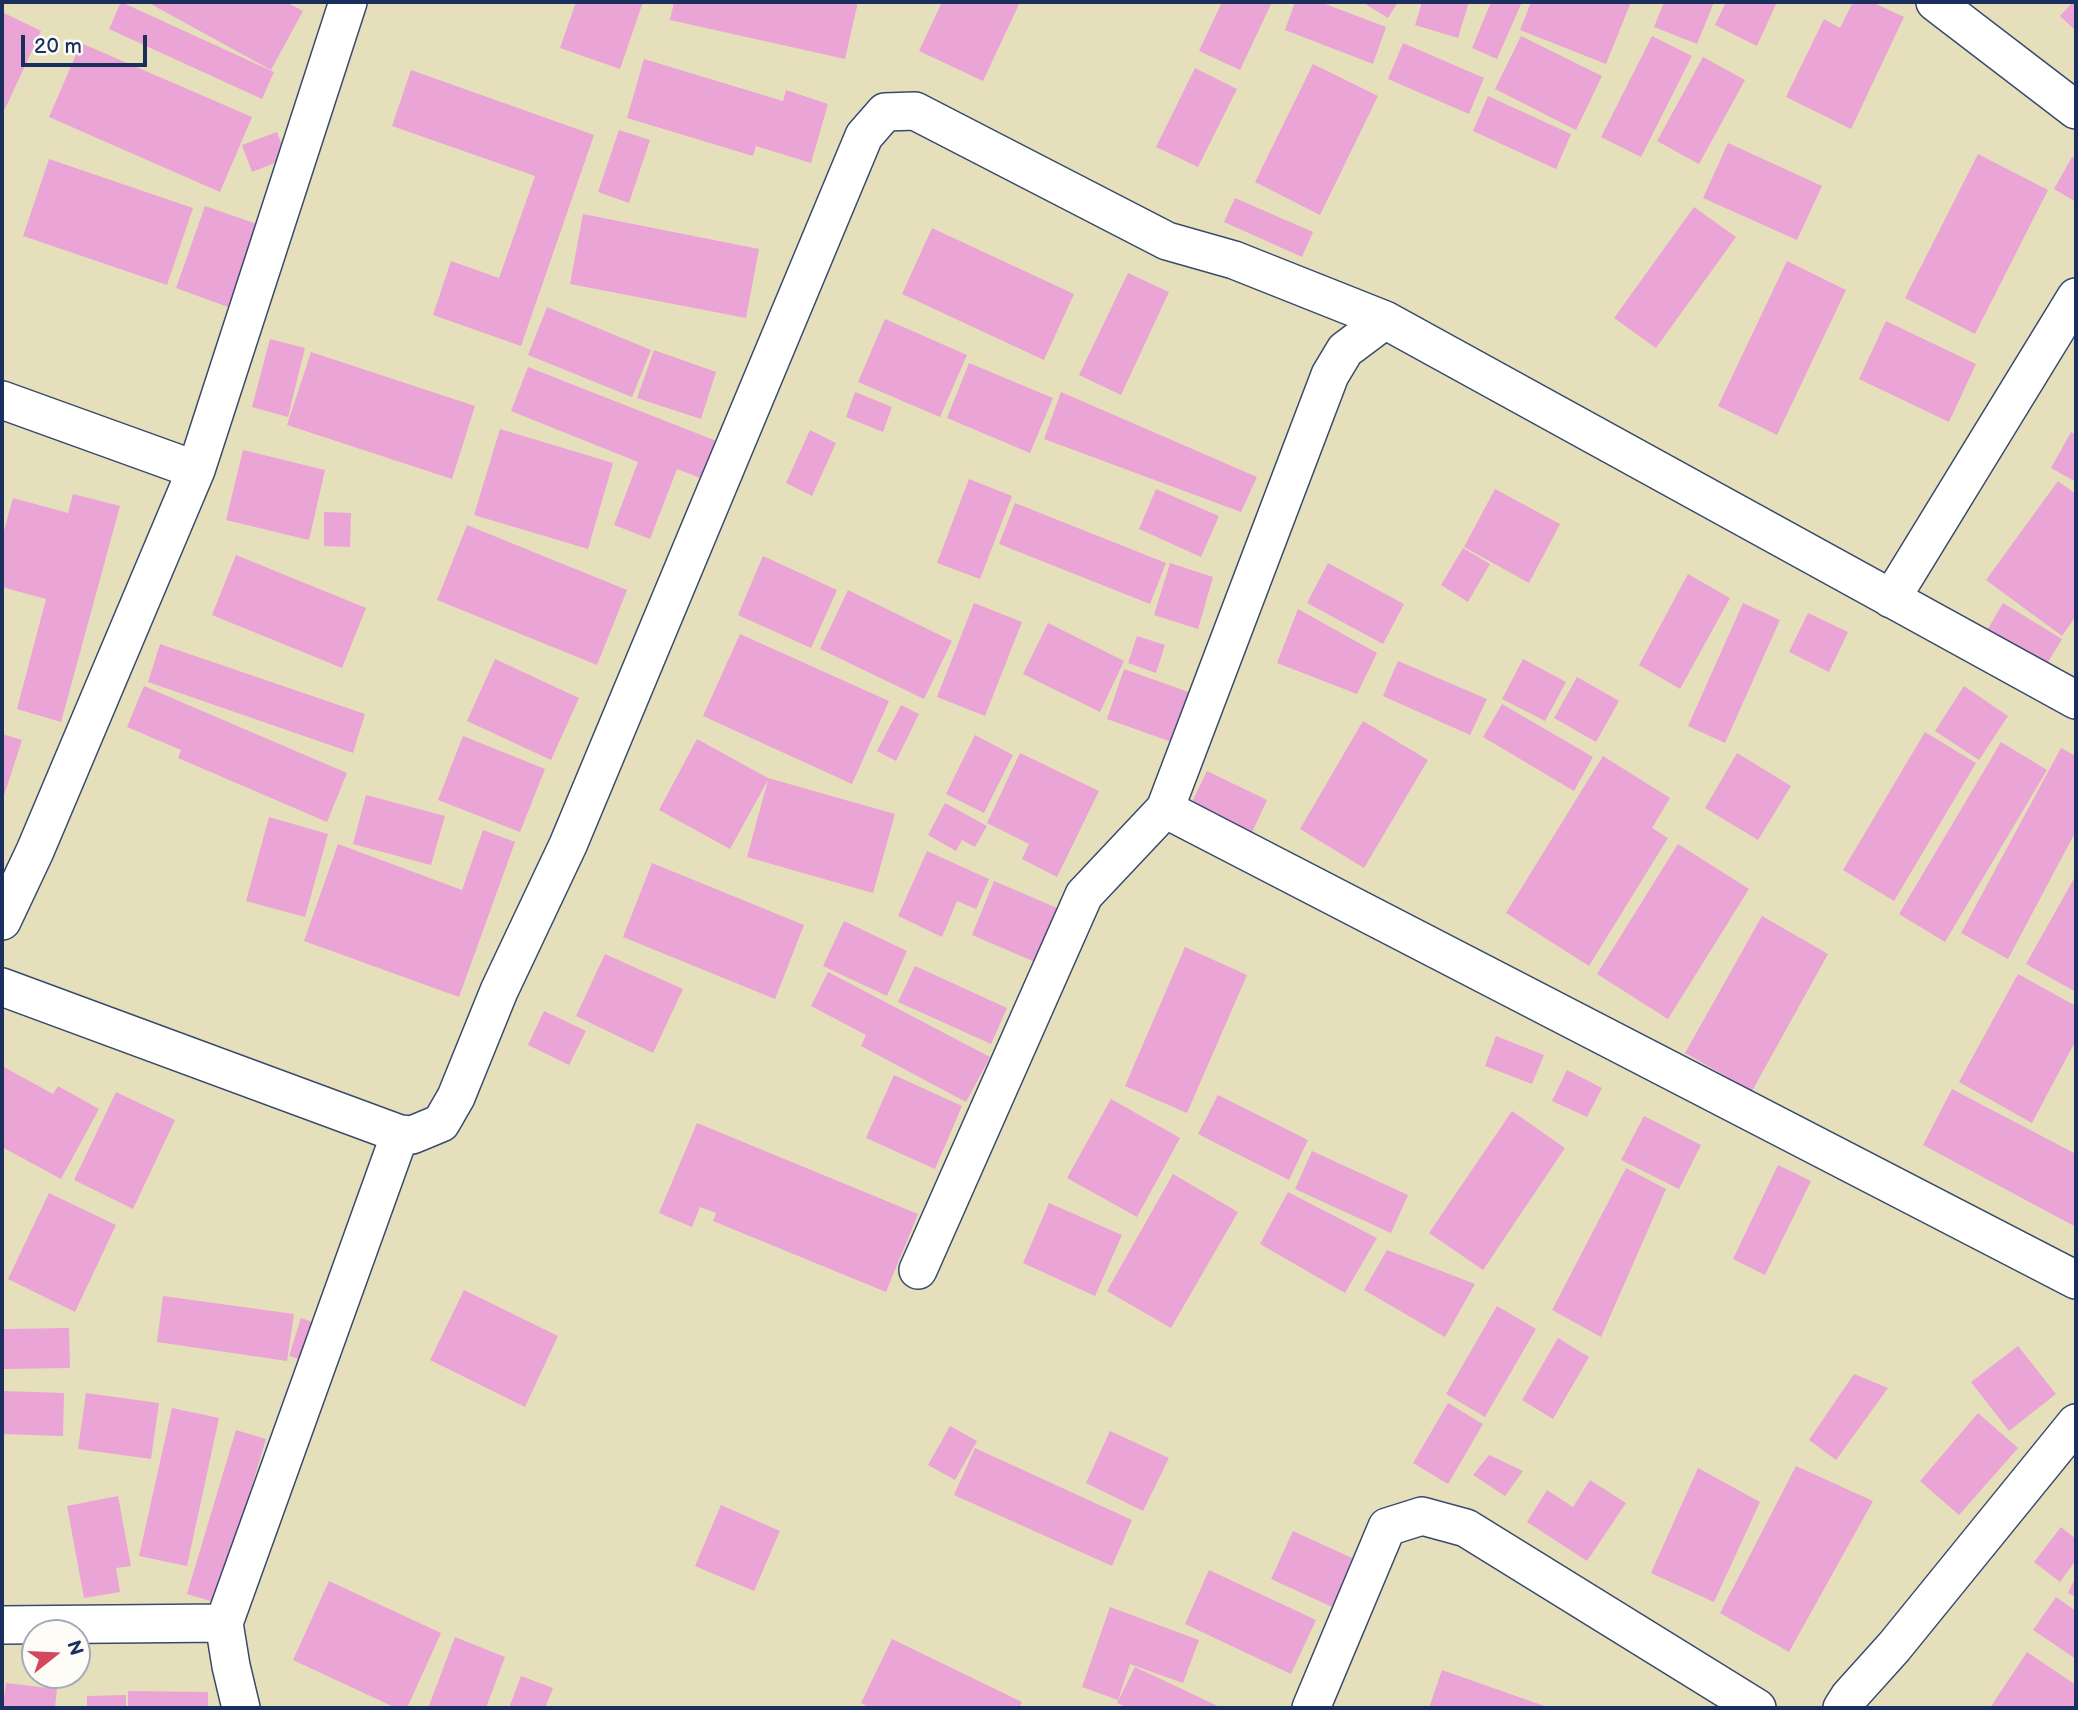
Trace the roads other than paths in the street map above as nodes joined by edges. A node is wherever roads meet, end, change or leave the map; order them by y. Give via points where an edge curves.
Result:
1 (348, 2) edge
2 (1935, 2) edge
3 (2076, 110) edge
4 (2076, 297) edge
5 (1385, 320) junction
6 (2, 400) edge
7 (196, 470) junction
8 (1891, 599) junction
9 (2076, 700) edge
10 (1165, 809) junction
11 (2, 921) edge
12 (2, 986) edge
13 (400, 1134) junction
14 (918, 1270) dead end
15 (2076, 1280) edge
16 (2076, 1423) edge
17 (224, 1623) junction
18 (2, 1625) edge
19 (241, 1708) edge
20 (1311, 1708) edge
21 (1758, 1708) edge
22 (1842, 1708) edge

1 - 7 street
2 - 3 street
4 - 8 street
5 - 8 street
5 - 10 street via 1345,350 1330,375
5 - 13 street via 1234,260 1167,241 915,111 885,112 864,136 568,845 499,991 456,1097 441,1123 412,1135
6 - 7 street
7 - 11 street
8 - 9 street
10 - 14 street via 1084,895
10 - 15 street
12 - 13 street
13 - 17 street
16 - 22 street
17 - 18 street
17 - 19 street
20 - 21 street via 1387,1527 1422,1516 1466,1528

